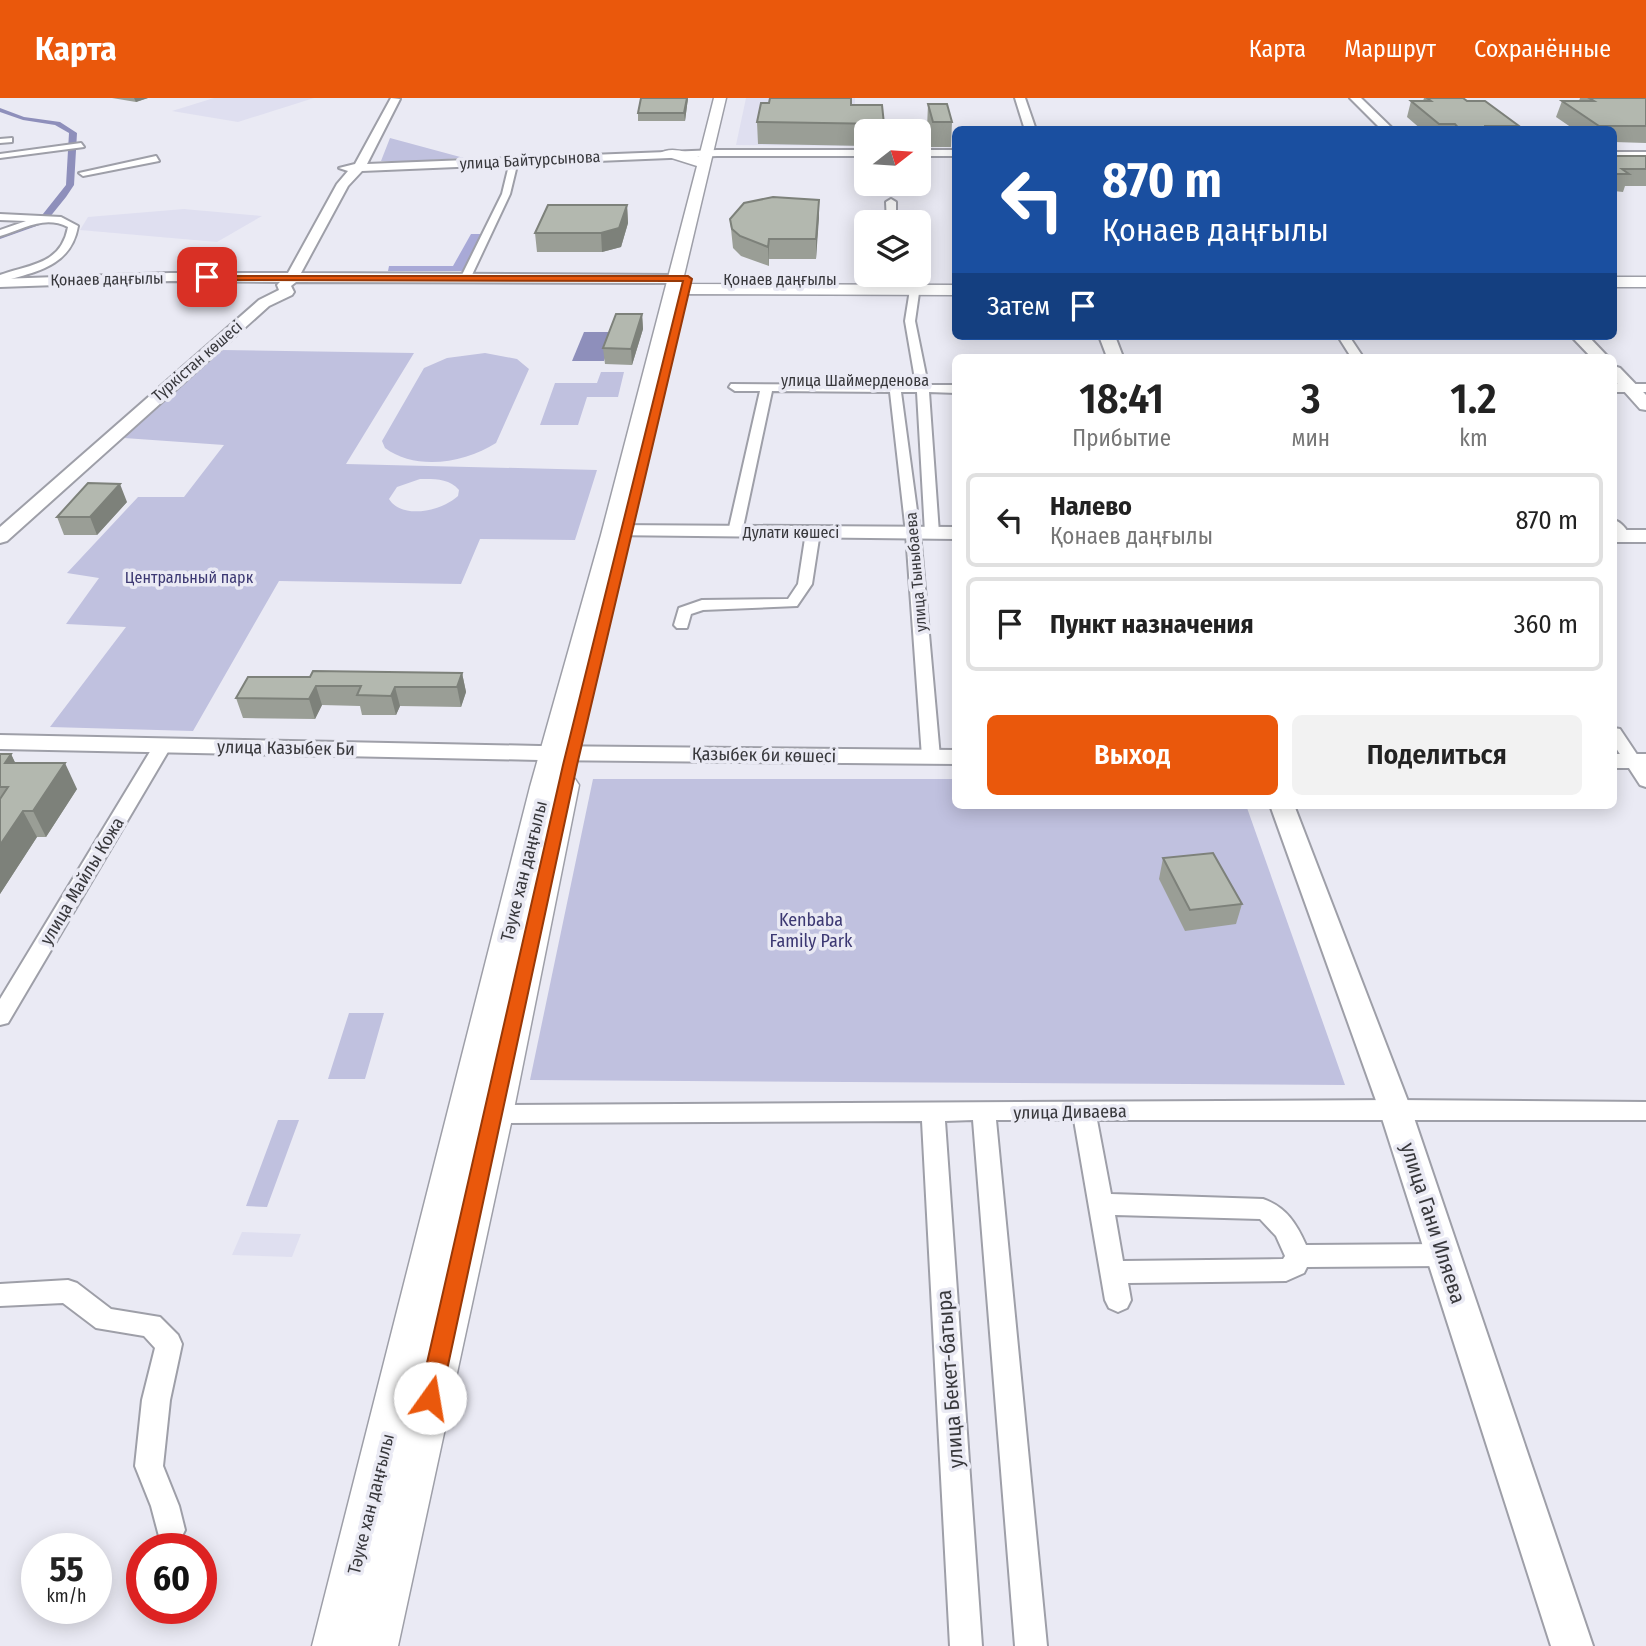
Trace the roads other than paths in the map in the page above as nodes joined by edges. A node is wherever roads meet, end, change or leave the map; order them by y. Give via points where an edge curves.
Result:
1 (397, 98) edge
2 (720, 98) edge
3 (730, 98) edge
4 (1020, 98) edge
5 (1355, 98) edge
6 (368, 122) dead end
7 (1030, 126) edge
8 (1385, 126) edge
9 (80, 145) dead end
10 (0, 149) edge
11 (854, 153) edge
12 (931, 153) edge
13 (952, 153) edge
14 (665, 154) joint
15 (5, 155) edge
16 (1617, 155) edge
17 (1646, 155) edge
18 (349, 156) dead end
19 (709, 156) junction
20 (156, 159) dead end
21 (514, 160) junction
22 (350, 170) junction
23 (83, 173) dead end
24 (891, 202) dead end
25 (891, 210) edge
26 (0, 217) edge
27 (38, 219) junction
28 (0, 233) edge
29 (302, 260) junction
30 (1617, 274) edge
31 (1646, 274) edge
32 (466, 277) junction
33 (102, 279) junction
34 (854, 279) edge
35 (0, 280) edge
36 (952, 280) edge
37 (288, 281) junction
38 (337, 282) junction
39 (931, 282) edge
40 (1617, 282) edge
41 (1646, 282) edge
42 (931, 286) edge
43 (681, 287) junction
44 (881, 287) edge
45 (916, 287) edge
46 (952, 289) edge
47 (0, 292) edge
48 (264, 303) junction
49 (1583, 340) edge
50 (1597, 354) edge
51 (1617, 374) edge
52 (952, 381) edge
53 (922, 385) junction
54 (735, 387) dead end
55 (763, 387) junction
56 (895, 388) junction
57 (1630, 388) edge
58 (952, 389) edge
59 (1646, 404) edge
60 (3, 531) edge
61 (620, 531) junction
62 (735, 532) junction
63 (813, 532) junction
64 (1617, 532) edge
65 (922, 533) junction
66 (952, 533) edge
67 (1646, 536) edge
68 (682, 625) dead end
69 (1617, 738) edge
70 (0, 742) edge
71 (163, 746) junction
72 (564, 753) junction
73 (931, 757) junction
74 (952, 757) edge
75 (1630, 761) edge
76 (1646, 781) edge
77 (1283, 809) edge
78 (0, 1017) edge
79 (1395, 1109) junction
80 (1646, 1111) edge
81 (933, 1112) junction
82 (1084, 1112) junction
83 (984, 1113) junction
84 (480, 1114) junction
85 (1101, 1204) junction
86 (1443, 1255) junction
87 (1298, 1256) junction
88 (1113, 1272) junction
89 (0, 1295) edge
90 (1118, 1300) dead end
91 (170, 1530) dead end
92 (336, 1646) edge
93 (374, 1646) edge
94 (966, 1646) edge
95 (1031, 1646) edge
96 (1572, 1646) edge

1 - 6 main road via 378,104
1 - 22 main road, Түркістан көшесі
2 - 19 main road, Тәуке хан даңғылы
3 - 19 main road, Тәуке хан даңғылы
4 - 7 main road
5 - 8 main road
9 - 15 street
10 - 15 street
11 - 19 main road
12 - 13 main road
14 - 19 main road
14 - 21 main road, улица Байтурсынова
16 - 17 main road
18 - 22 main road, Түркістан көшесі
19 - 43 main road, Тәуке хан даңғылы
20 - 23 street
21 - 22 main road, улица Байтурсынова
21 - 32 street via 506,194
22 - 29 main road, Түркістан көшесі
24 - 25 street
26 - 27 street
27 - 28 street
27 - 35 street via 61,220 73,226 72,242 55,259
29 - 37 main road, Түркістан көшесі
29 - 38 main road
30 - 31 main road
32 - 38 main road, Қонаев даңғылы
32 - 43 main road, Қонаев даңғылы
33 - 35 main road, Қонаев даңғылы
33 - 37 street, Қонаев даңғылы
33 - 37 main road, Қонаев даңғылы
33 - 47 main road
34 - 43 main road, Қонаев даңғылы
36 - 39 main road, Қонаев даңғылы
37 - 38 main road, Қонаев даңғылы
37 - 48 main road, Түркістан көшесі via 287,292
38 - 43 main road, Қонаев даңғылы
38 - 48 main road
40 - 41 main road
42 - 46 main road, Қонаев даңғылы
43 - 44 main road, Қонаев даңғылы via 694,293
43 - 61 main road, Тәуке хан даңғылы
45 - 53 street, улица Тыныбаева via 910,321
48 - 60 main road, Түркістан көшесі
49 - 50 main road
51 - 57 main road
52 - 53 street, улица Шаймерденова
53 - 55 street, улица Шаймерденова via 767,380 762,381
53 - 56 street, улица Шаймерденова
53 - 58 street, улица Шаймерденова
53 - 65 street, улица Тыныбаева
54 - 55 street, улица Шаймерденова
55 - 56 street, улица Шаймерденова
55 - 62 street
56 - 65 street, улица Тыныбаева
57 - 59 main road
61 - 62 main road, Дулати көшесі
61 - 72 main road, Тәуке хан даңғылы
62 - 63 main road, Дулати көшесі
63 - 65 main road, Дулати көшесі
63 - 68 street via 805,584 792,603 702,605 684,611
64 - 67 street
65 - 66 main road, Дулати көшесі
65 - 73 street, улица Тыныбаева
69 - 75 street
70 - 71 main road, улица Казыбек Би
71 - 72 main road, улица Казыбек Би
71 - 78 street, улица Майлы Кожа
72 - 73 main road, Қазыбек би көшесі
72 - 84 main road, Тәуке хан даңғылы
73 - 74 main road, Қазыбек би көшесі
75 - 76 street
77 - 79 street, улица Гани Иляева
79 - 80 street, улица Диваева
79 - 82 street, улица Диваева
79 - 86 street, улица Гани Иляева
81 - 83 street, улица Диваева
81 - 84 street, улица Диваева
81 - 94 street, улица Бекет-батыра
82 - 83 street, улица Диваева
82 - 85 street
83 - 95 street
84 - 92 main road, Тәуке хан даңғылы
84 - 93 main road, Тәуке хан даңғылы
85 - 87 street via 1263,1209 1285,1226
85 - 88 street
86 - 87 street
86 - 96 street, улица Гани Иляева
87 - 88 street via 1295,1265 1286,1270
88 - 90 street
89 - 91 street via 68,1291 105,1320 151,1325 169,1344 156,1400 149,1465

